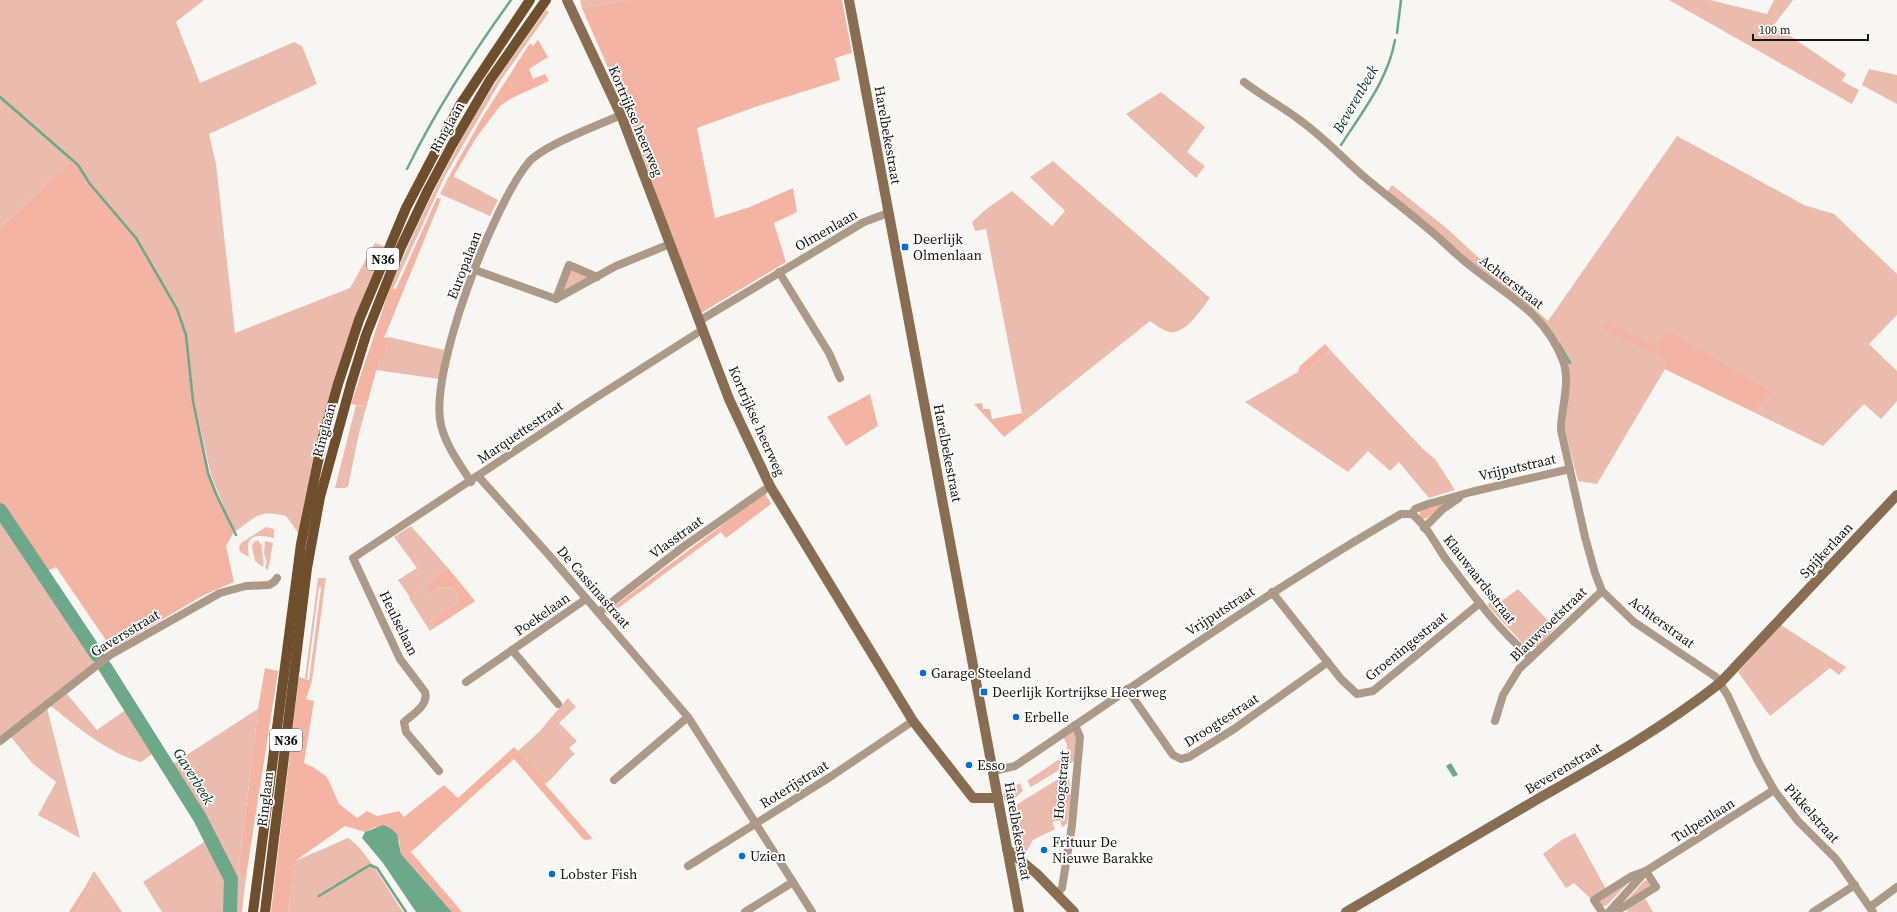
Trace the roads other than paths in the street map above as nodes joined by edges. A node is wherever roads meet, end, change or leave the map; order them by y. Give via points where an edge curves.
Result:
1 (530, 0) edge
2 (546, 0) edge
3 (567, 0) edge
4 (849, 0) edge
5 (1244, 82) dead end
6 (621, 115) junction
7 (888, 213) junction
8 (670, 244) junction
9 (475, 270) junction
10 (779, 272) junction
11 (597, 277) junction
12 (556, 299) junction
13 (701, 325) junction
14 (840, 378) dead end
15 (1570, 469) junction
16 (478, 476) junction
17 (471, 482) junction
18 (770, 486) junction
19 (1471, 492) junction
20 (1897, 495) edge
21 (1412, 514) junction
22 (1424, 528) junction
23 (353, 558) joint
24 (277, 578) dead end
25 (1602, 591) junction
26 (1272, 592) junction
27 (586, 599) junction
28 (1480, 603) junction
29 (599, 612) junction
30 (1776, 624) joint
31 (512, 650) junction
32 (1531, 657) junction
33 (1328, 662) junction
34 (466, 682) dead end
35 (1720, 683) junction
36 (1127, 689) junction
37 (558, 704) dead end
38 (688, 717) junction
39 (913, 721) junction
40 (1495, 722) dead end
41 (1075, 725) junction
42 (0, 741) edge
43 (439, 771) dead end
44 (993, 771) junction
45 (614, 780) dead end
46 (1774, 790) junction
47 (998, 798) junction
48 (756, 823) junction
49 (1007, 849) junction
50 (688, 866) dead end
51 (1646, 871) junction
52 (793, 882) junction
53 (1855, 885) junction
54 (1897, 887) edge
55 (1057, 894) junction
56 (1872, 910) edge
57 (253, 912) edge
58 (265, 912) edge
59 (745, 912) edge
60 (812, 912) edge
61 (1019, 912) edge
62 (1074, 912) edge
63 (1346, 912) edge
64 (1602, 912) edge
65 (1609, 912) edge
66 (1615, 912) edge
67 (1813, 912) edge

1 - 57 main road, Ringlaan / N36 via 460,106 406,208 362,314 338,384 323,437 301,544
2 - 58 main road, Ringlaan / N36 via 490,80 452,145 401,247 366,335 320,497 307,568
3 - 6 street, Kortrijkse heerweg
4 - 7 street, Harelbekestraat
5 - 15 street, Achterstraat via 1306,125 1374,186 1541,322 1554,342 1565,369 1561,430
6 - 8 street, Kortrijkse heerweg
6 - 9 street, Europalaan via 543,151 530,161 494,220
7 - 10 street, Olmenlaan via 864,222
7 - 44 street, Harelbekestraat
8 - 11 street via 616,266
8 - 13 street, Kortrijkse heerweg
9 - 12 street
9 - 17 street, Europalaan via 454,328 446,360 440,406 441,425
10 - 13 street, Olmenlaan
10 - 14 street via 828,353
11 - 12 street
11 - 12 street via 569,265
13 - 16 street, Marquettestraat
13 - 18 street, Kortrijkse heerweg via 729,399
15 - 19 street, Vrijputstraat
15 - 25 street, Achterstraat via 1585,537
16 - 17 street, Marquettestraat
16 - 27 street, De Cassinastraat
17 - 23 street, Marquettestraat
18 - 29 street, Vlasstraat via 683,547
18 - 39 street, Kortrijkse heerweg
19 - 21 street, Vrijputstraat via 1428,504 1415,509
19 - 22 street, Vrijputstraat via 1443,509
20 - 30 street, Spijkerlaan
21 - 22 street, Klauwaardsstraat
21 - 26 street, Vrijputstraat via 1402,514
22 - 28 street, Klauwaardsstraat
23 - 43 street, Heulselaan via 400,659 425,692 425,703 404,722 404,726 406,732
24 - 42 street, Gaversstraat via 269,585 246,586 220,593 110,655
25 - 32 street, Blauwvoetstraat
25 - 35 street, Achterstraat via 1634,622 1710,672
26 - 33 street, Groeningestraat
26 - 36 street, Vrijputstraat
27 - 29 street, De Cassinastraat
27 - 31 street, Poekelaan
28 - 32 street, Klauwaardsstraat
28 - 33 street, Groeningestraat via 1373,691 1357,694 1350,690
29 - 38 street, De Cassinastraat
30 - 35 street, Beverenstraat
31 - 34 street, Poekelaan
31 - 37 street, Poekelaan
32 - 40 street, Blauwvoetstraat via 1508,684
33 - 36 street, Droogtestraat via 1234,729 1189,757 1181,759 1173,756
35 - 46 street, Pikkelstraat
35 - 63 street, Beverenstraat via 1672,719
36 - 41 street, Vrijputstraat
38 - 45 street
38 - 48 street, De Cassinastraat
39 - 47 street, Kortrijkse heerweg via 973,798
39 - 48 street, Roterijstraat
41 - 44 street, Vrijputstraat via 1015,766
41 - 55 street, Hoogstraat via 1080,737 1072,825 1062,888
44 - 47 street, Harelbekestraat
46 - 51 street, Tulpenlaan
46 - 53 street, Pikkelstraat via 1798,821 1836,859
47 - 49 street, Harelbekestraat
48 - 50 street, Roterijstraat
48 - 52 street, De Cassinastraat
49 - 55 street
49 - 61 street, Harelbekestraat
51 - 64 street, Tulpenlaan via 1632,876 1594,900
51 - 65 street, Tulpenlaan
51 - 66 street via 1656,887
52 - 59 street
52 - 60 street, De Cassinastraat
53 - 56 street, Pikkelstraat
53 - 67 street
54 - 56 street
55 - 62 street

